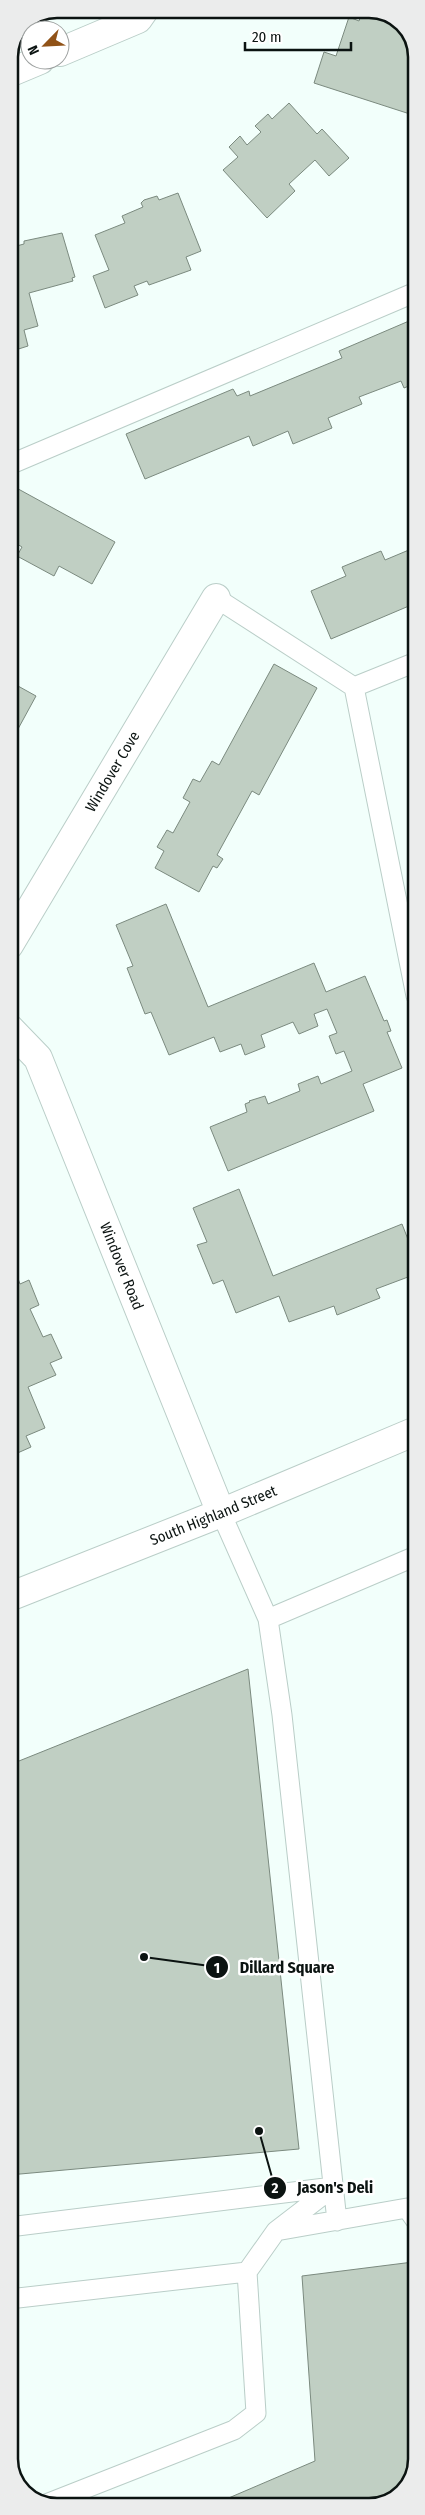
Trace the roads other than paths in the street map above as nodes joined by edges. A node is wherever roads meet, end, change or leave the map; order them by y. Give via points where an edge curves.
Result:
1 (139, 18) edge
2 (70, 48) edge
3 (407, 296) edge
4 (18, 461) edge
5 (216, 598) joint
6 (407, 666) edge
7 (354, 687) junction
8 (18, 930) edge
9 (407, 953) edge
10 (18, 1037) edge
11 (408, 1435) edge
12 (221, 1513) junction
13 (408, 1560) edge
14 (18, 1593) edge
15 (268, 1619) junction
16 (333, 2187) junction
17 (408, 2209) edge
18 (337, 2221) junction
19 (18, 2226) edge
20 (276, 2231) junction
21 (247, 2272) junction
22 (18, 2298) edge
23 (64, 2497) edge

1 - 2 street
3 - 4 lane
5 - 7 lane
5 - 8 street, Windover Cove
6 - 7 lane
7 - 9 lane
10 - 12 street, Windover Road via 38,1058
11 - 12 street, South Highland Street
12 - 14 street, South Highland Street
12 - 15 lane
13 - 15 lane
15 - 16 lane via 282,1715
16 - 18 lane
16 - 19 lane
16 - 20 lane
17 - 18 lane
18 - 20 lane
20 - 21 lane
21 - 22 lane
21 - 23 lane via 256,2413 234,2430

